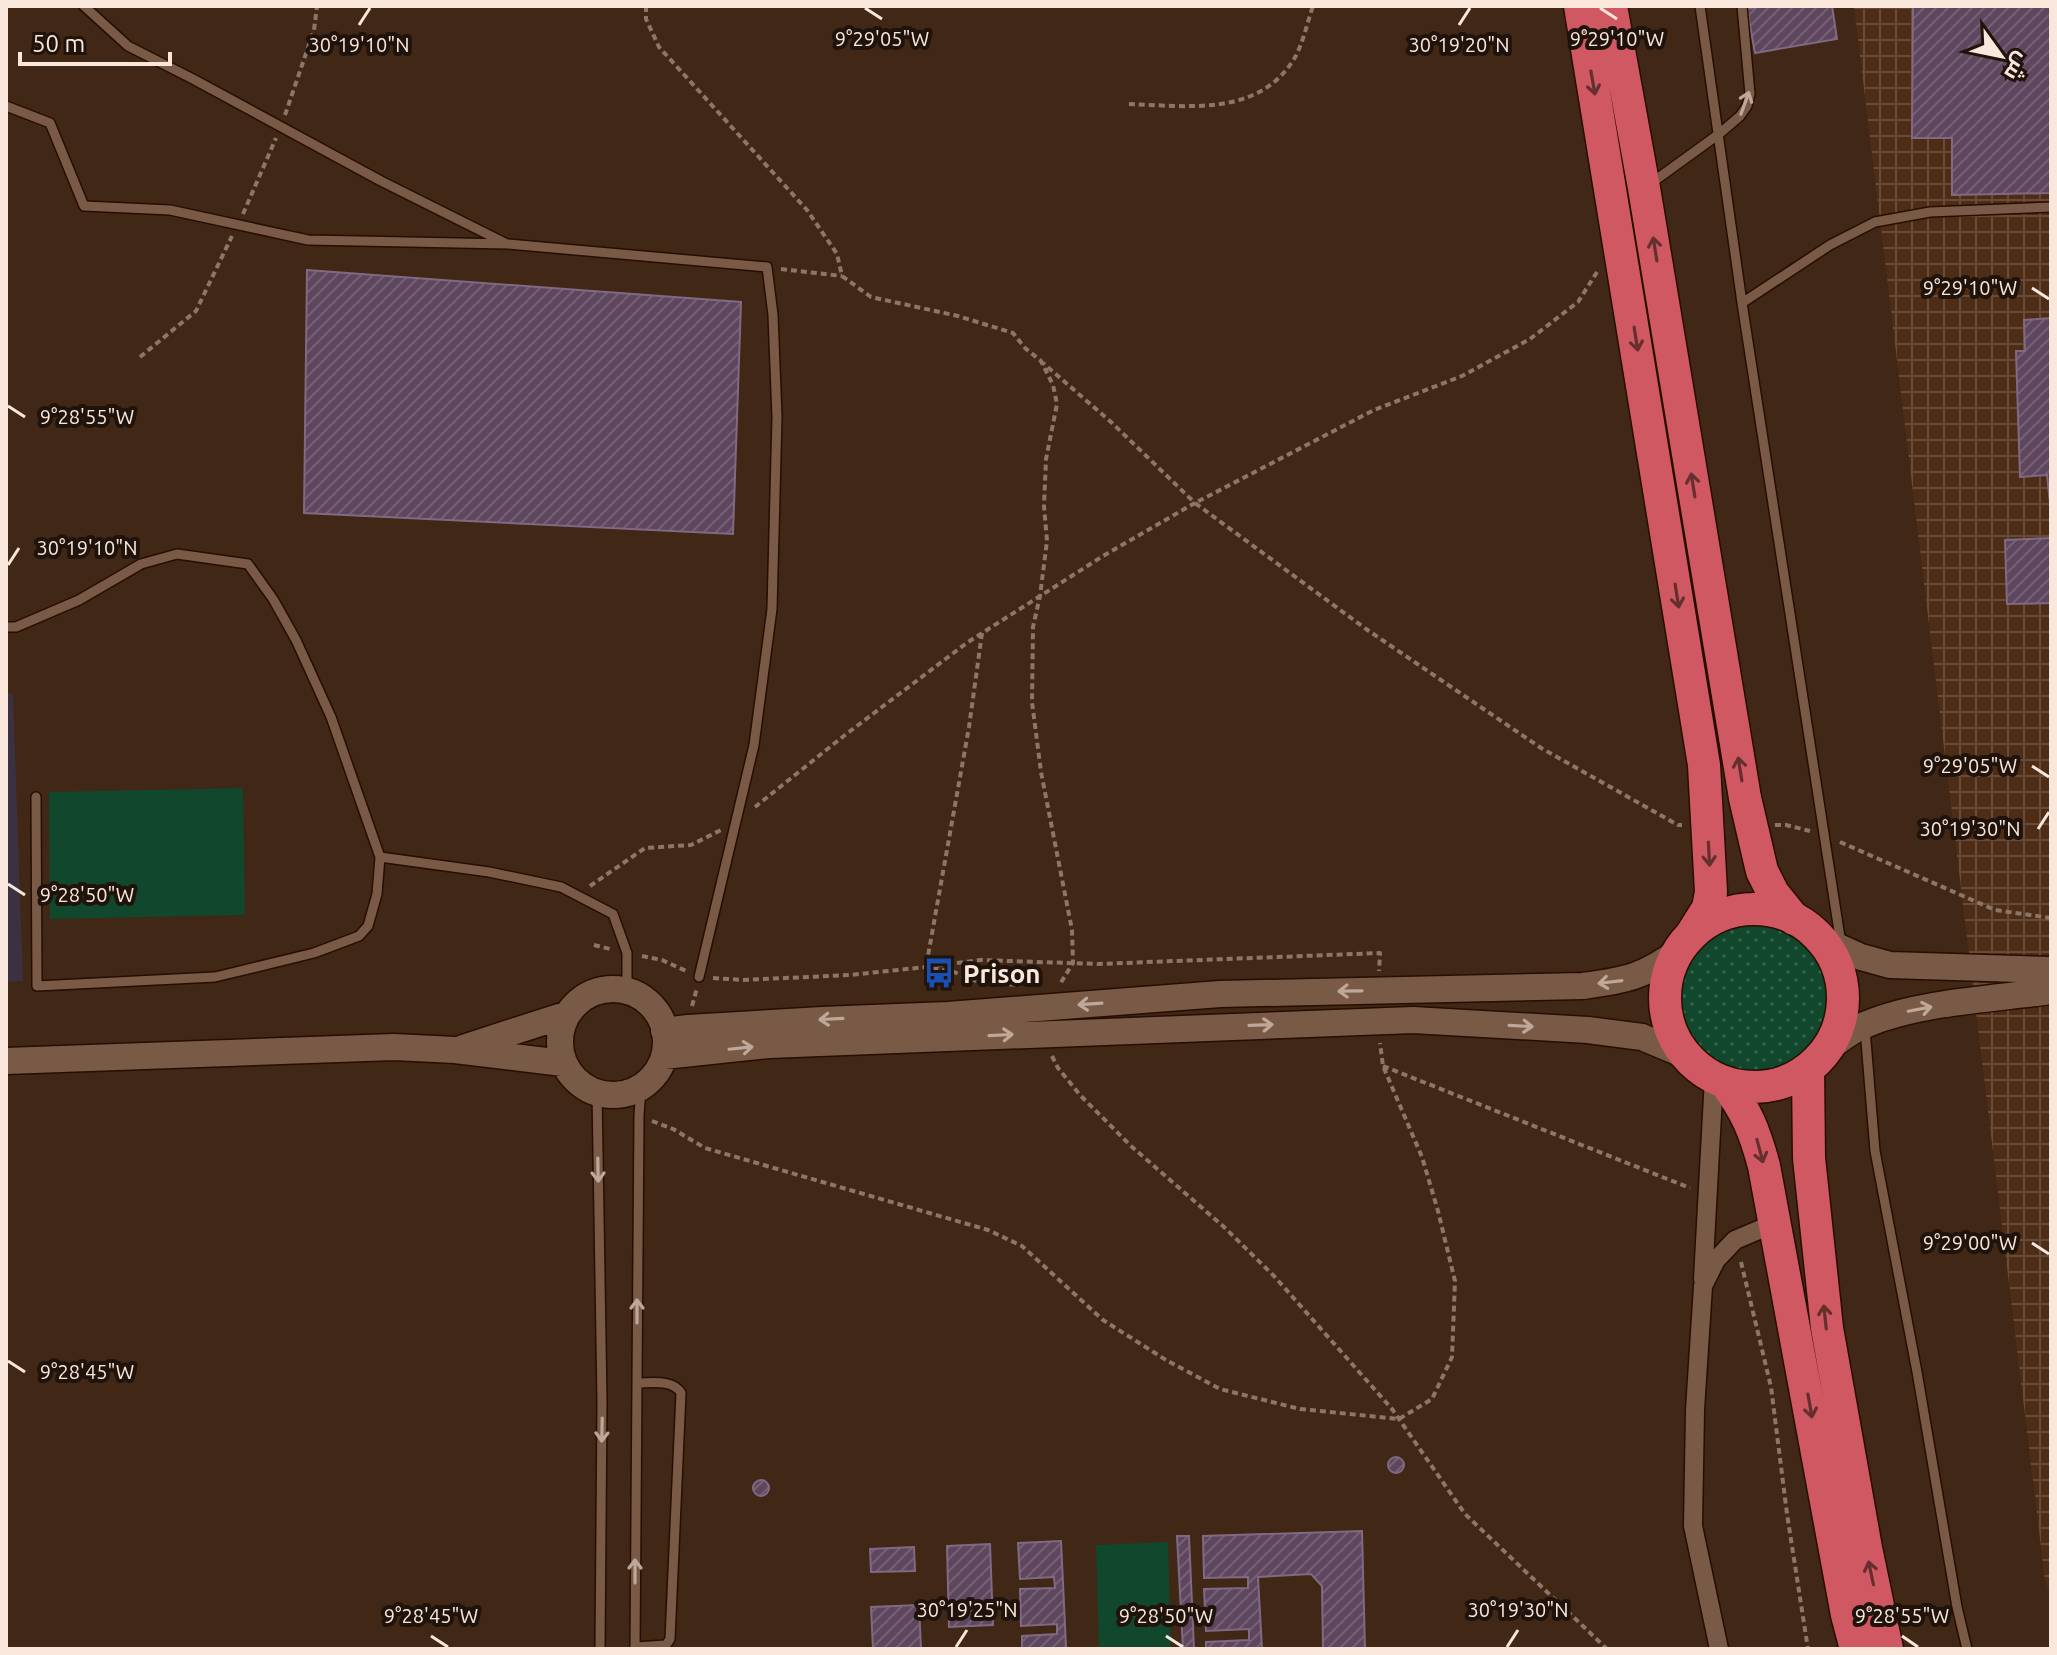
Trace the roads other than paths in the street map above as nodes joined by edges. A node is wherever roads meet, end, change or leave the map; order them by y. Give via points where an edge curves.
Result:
1 (84, 6) edge
2 (1580, 6) edge
3 (1611, 6) edge
4 (1700, 6) edge
5 (1742, 6) edge
6 (6, 106) edge
7 (1719, 134) junction
8 (1644, 188) junction
9 (2051, 207) edge
10 (508, 244) junction
11 (1742, 303) junction
12 (6, 627) edge
13 (36, 797) dead end
14 (380, 857) junction
15 (1794, 919) junction
16 (1685, 943) junction
17 (1831, 944) junction
18 (2051, 970) edge
19 (699, 977) road end
20 (627, 990) junction
21 (2051, 991) edge
22 (568, 1014) junction
23 (1055, 1020) junction
24 (1865, 1025) junction
25 (664, 1044) junction
26 (455, 1050) junction
27 (1687, 1056) junction
28 (1816, 1060) junction
29 (6, 1061) edge
30 (563, 1063) junction
31 (1720, 1080) junction
32 (641, 1088) junction
33 (597, 1092) junction
34 (1775, 1223) junction
35 (1703, 1286) junction
36 (637, 1383) junction
37 (635, 1648) edge
38 (600, 1649) edge
39 (1719, 1649) edge
40 (1856, 1649) edge
41 (1887, 1649) edge
42 (1967, 1649) edge

1 - 10 lane via 128,46
2 -> 16 highway via 1704,765 1711,892 1708,908
3 - 8 highway
4 - 7 lane
7 -> 5 lane via 1749,101
6 - 10 lane via 50,123 84,206 170,210 308,240
7 - 8 lane
7 - 11 lane
15 -> 8 highway via 1762,871 1742,783
9 - 11 lane via 1930,212 1875,222
10 - 19 lane via 767,267 777,402 772,609 754,745
11 - 17 lane via 1825,835
12 - 14 lane via 79,600 141,564 177,554 248,564 296,640 331,717
13 - 14 lane via 37,986 215,977 326,949 359,936 368,926
14 - 20 lane via 561,887 613,914 627,953
15 - 16 highway via 1768,910 1740,911 1714,919
15 - 17 highway
16 -> 23 main road via 1655,969 1624,981 1220,994
16 - 27 highway via 1672,963 1666,1005 1672,1033
17 - 18 main road via 1890,965
17 - 28 highway via 1843,1001 1838,1028
20 - 22 main road via 594,992
20 - 25 main road via 655,1009 663,1024
24 -> 21 main road via 1920,1008
22 - 26 main road
22 - 30 main road via 560,1038
23 - 25 main road via 948,1015 688,1028
23 -> 27 main road via 1413,1020 1642,1037
24 - 28 main road
24 - 42 lane via 1875,1151
25 - 32 main road via 655,1075
26 - 29 main road via 394,1047
26 - 30 main road
27 - 31 highway
28 - 31 highway via 1774,1085 1749,1087
41 -> 28 highway via 1827,1328 1809,1158
30 - 33 main road via 573,1078
31 -> 34 highway via 1756,1134
31 - 35 street
32 - 33 main road via 624,1095
36 -> 32 lane
33 -> 38 lane
34 - 35 street via 1735,1240 1716,1260
34 -> 40 highway
35 - 39 street via 1693,1526
37 -> 36 lane
36 - 37 lane via 671,1384 681,1393 670,1639 664,1646

